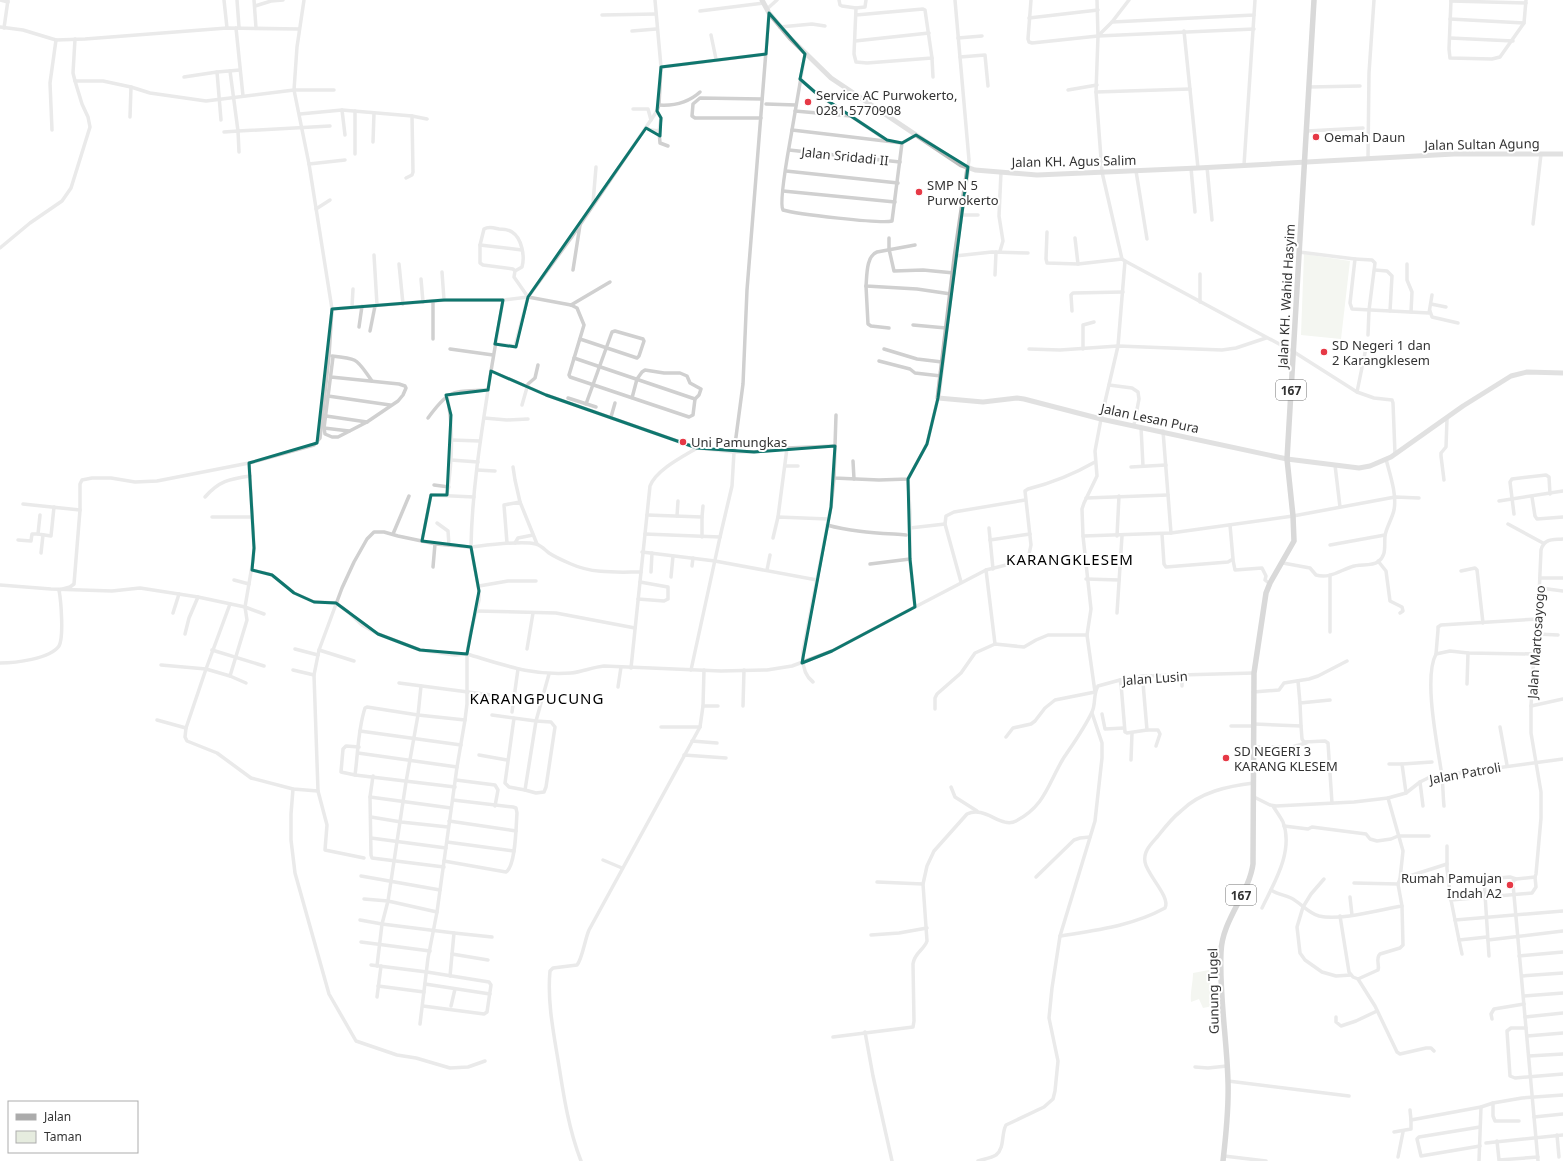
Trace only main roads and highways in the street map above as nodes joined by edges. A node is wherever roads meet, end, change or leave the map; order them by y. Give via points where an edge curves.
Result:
1 (1314, 0) edge
2 (1264, 610) joint
3 (1223, 1158) edge

1 - 2 main road, Jalan KH. Wahid Hasyim / 167 via 1287,459 1294,541 1266,593
2 - 3 main road, Gunung Tugel / 167 via 1253,692 1252,868 1233,912 1221,951 1228,1081 1228,1119

